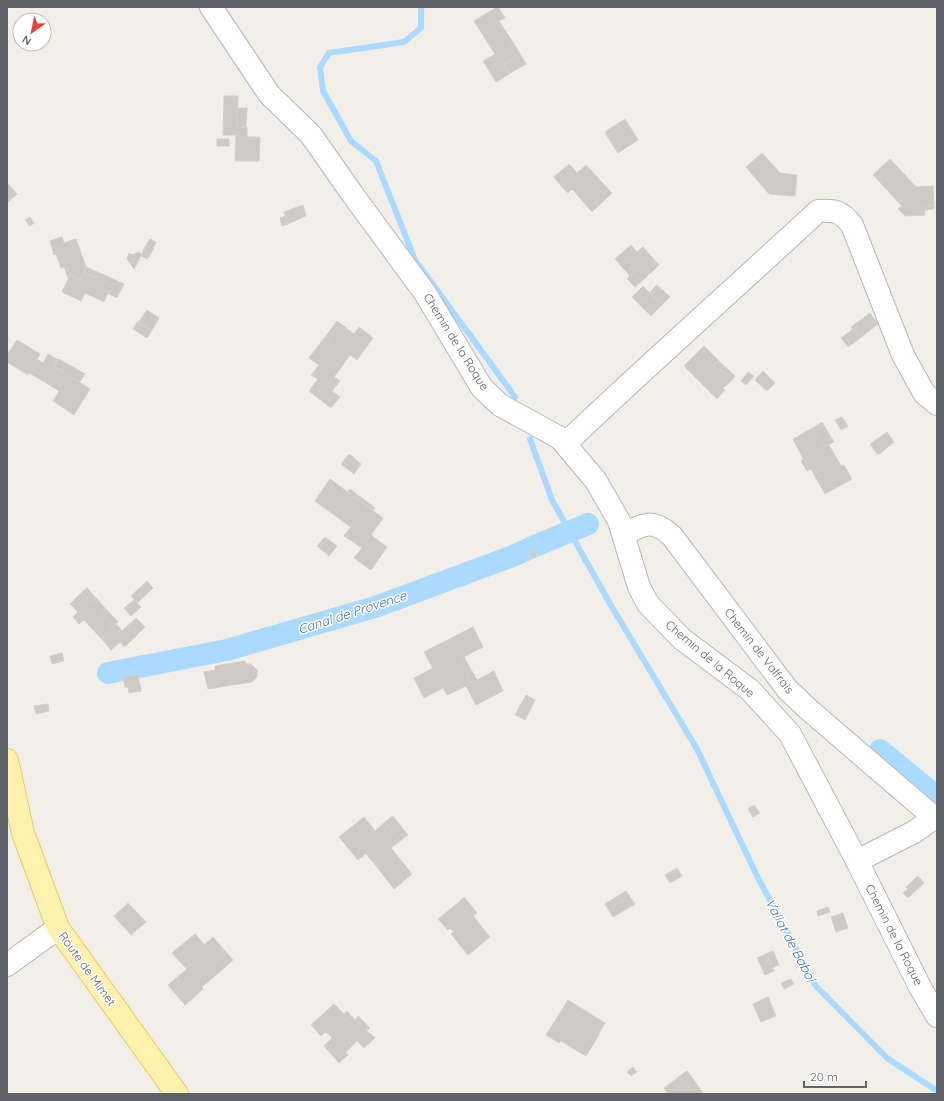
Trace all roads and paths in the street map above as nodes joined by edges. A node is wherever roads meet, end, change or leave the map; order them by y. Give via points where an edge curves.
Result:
1 (211, 7) edge
2 (937, 404) edge
3 (565, 444) junction
4 (624, 535) junction
5 (7, 760) edge
6 (936, 818) edge
7 (857, 861) junction
8 (58, 928) junction
9 (7, 965) edge
10 (937, 1016) edge
11 (177, 1094) edge

1 - 3 street, Chemin de la Roque via 269,94 311,135 425,293 482,388 500,405 560,438
2 - 3 street via 924,393 902,355 852,225 845,216 833,210 818,211
3 - 4 street, Chemin de la Roque via 596,481 619,521
4 - 6 street, Chemin de Valfrais via 644,525 654,524 672,536 787,689
4 - 7 street, Chemin de la Roque via 639,587 648,604 682,639 750,690 790,734
5 - 8 main road, Route de Mimet via 23,833
6 - 7 street
7 - 10 street, Chemin de la Roque
8 - 9 street
8 - 11 main road, Route de Mimet

